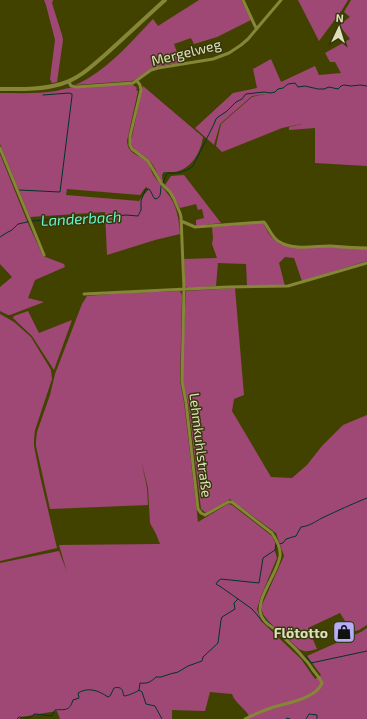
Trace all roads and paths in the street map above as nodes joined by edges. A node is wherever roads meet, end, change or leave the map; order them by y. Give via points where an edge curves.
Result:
1 (165, 0) edge
2 (243, 0) edge
3 (281, 0) edge
4 (256, 28) junction
5 (137, 81) junction
6 (69, 82) junction
7 (0, 89) edge
8 (0, 148) edge
9 (181, 221) junction
10 (367, 248) edge
11 (44, 255) dead end
12 (367, 263) edge
13 (184, 289) junction
14 (84, 294) dead end
15 (245, 719) edge

1 - 6 main road via 121,41
2 - 4 street
3 - 4 street, Mergelweg
4 - 5 street, Mergelweg via 241,45 229,53 213,59 151,70
5 - 6 street via 76,87 71,86
5 - 9 street, Lehmkuhlstraße via 141,90 130,145 148,161 161,183 170,192
6 - 7 main road via 33,89
8 - 11 street
9 - 10 street via 195,227 264,222 274,238 289,246
9 - 13 street, Lehmkuhlstraße
12 - 13 street via 288,286
13 - 14 street
13 - 15 street, Lehmkuhlstraße via 182,381 198,509 206,515 232,502 276,538 280,556 262,598 260,614 267,624 302,656 322,682 310,695

